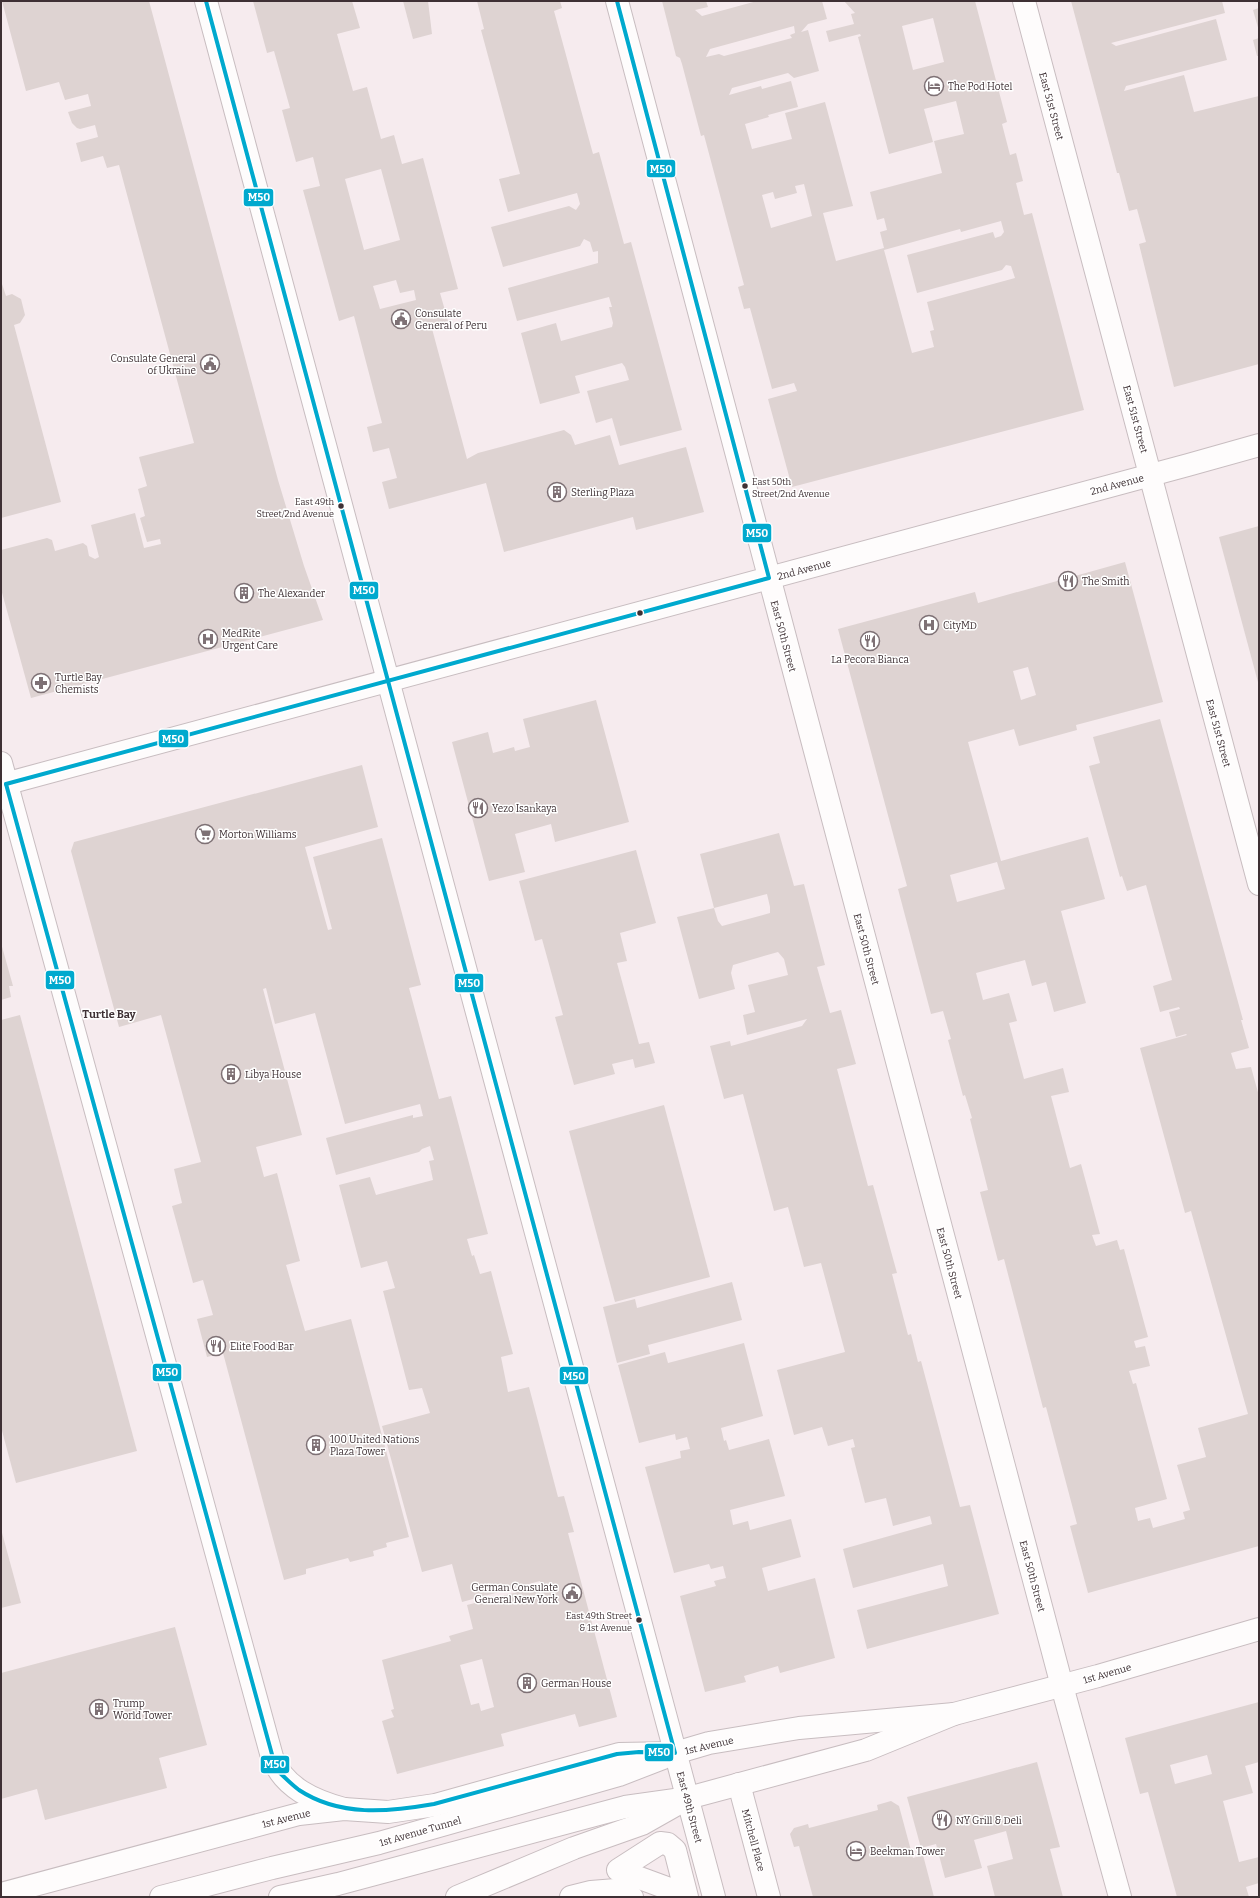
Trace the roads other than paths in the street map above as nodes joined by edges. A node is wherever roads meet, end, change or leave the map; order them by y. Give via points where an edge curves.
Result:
1 (206, 1) edge
2 (617, 1) edge
3 (1024, 1) edge
4 (1259, 445) edge
5 (1151, 475) junction
6 (769, 578) junction
7 (387, 680) junction
8 (3, 777) edge
9 (1259, 884) edge
10 (1259, 1629) edge
11 (1062, 1686) junction
12 (954, 1714) junction
13 (675, 1753) junction
14 (739, 1784) junction
15 (688, 1798) junction
16 (344, 1809) junction
17 (1, 1894) edge
18 (161, 1897) edge
19 (280, 1897) edge
20 (457, 1897) edge
21 (571, 1897) edge
22 (632, 1897) edge
23 (669, 1897) edge
24 (687, 1897) edge
25 (714, 1897) edge
26 (769, 1897) edge
27 (1120, 1897) edge

1 - 7 main road, East 49th Street
2 - 6 main road, East 50th Street
3 - 5 main road, East 51st Street
4 - 5 main road, 2nd Avenue
5 - 6 main road, 2nd Avenue
5 - 9 main road, East 51st Street
6 - 7 main road, 2nd Avenue
6 - 11 main road, East 50th Street
7 - 8 main road, 2nd Avenue
7 - 13 main road, East 49th Street
8 - 16 main road via 272,1757 280,1773 301,1792
10 - 11 main road, 1st Avenue
11 - 12 main road, 1st Avenue
11 - 27 main road, East 50th Street
12 - 13 main road, 1st Avenue via 799,1728 709,1742
12 - 14 main road, 1st Avenue via 866,1750
13 - 15 main road, East 49th Street
13 - 16 main road, 1st Avenue via 619,1754 435,1805 388,1812
13 - 18 main road, 1st Avenue Tunnel via 618,1775 401,1836
14 - 15 main road, 1st Avenue
14 - 26 main road, Mitchell Place
15 - 19 main road via 625,1807
15 - 20 main road, 1st Avenue via 642,1824 574,1848
15 - 25 main road, East 49th Street
16 - 17 main road, 1st Avenue via 299,1814
21 - 22 main road via 616,1890
23 - 24 main road via 667,1888 618,1870 660,1843 668,1844 674,1850

